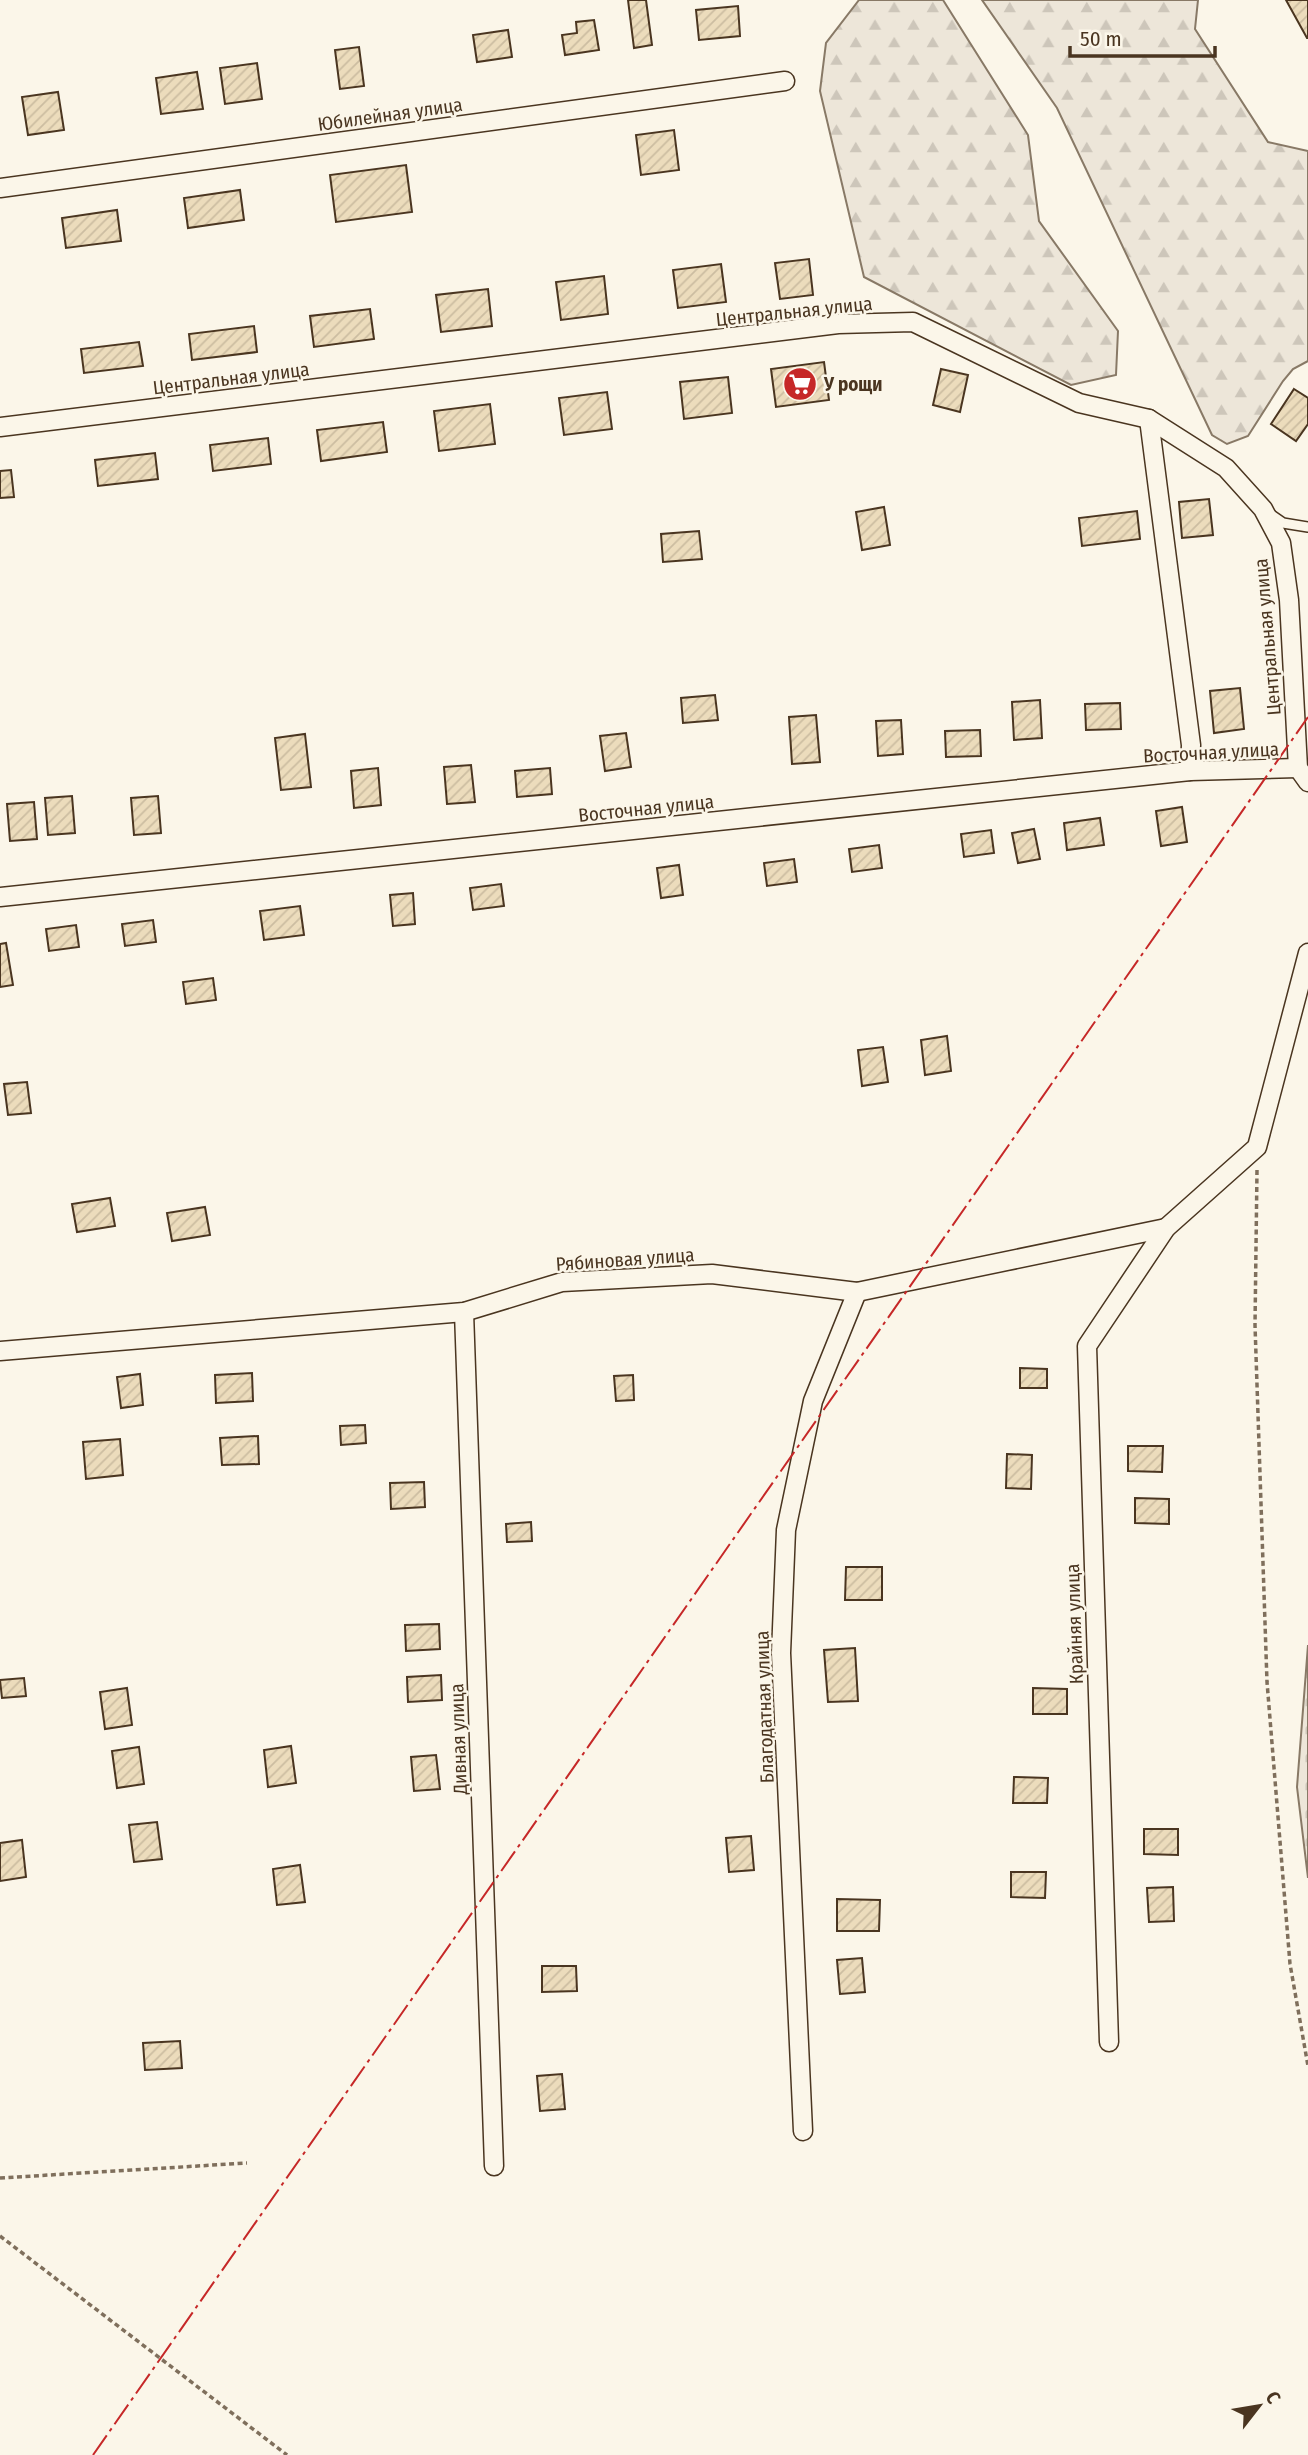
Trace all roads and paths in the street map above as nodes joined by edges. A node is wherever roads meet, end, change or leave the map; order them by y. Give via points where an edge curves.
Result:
1 (785, 81) dead end
2 (0, 188) edge
3 (1149, 419) junction
4 (0, 427) edge
5 (1262, 509) junction
6 (1308, 527) edge
7 (1308, 695) edge
8 (1295, 716) junction
9 (1190, 771) junction
10 (1303, 775) edge
11 (0, 897) edge
12 (1308, 953) edge
13 (1257, 1147) junction
14 (1166, 1228) junction
15 (856, 1292) junction
16 (464, 1311) junction
17 (0, 1351) edge
18 (1109, 2042) dead end
19 (1308, 2066) edge
20 (803, 2131) dead end
21 (247, 2164) dead end
22 (495, 2166) dead end
23 (0, 2178) edge
24 (0, 2236) edge
25 (287, 2455) edge

1 - 2 street, Юбилейная улица
3 - 4 street, Центральная улица via 1079,403 913,322 838,324
3 - 5 street, Центральная улица via 1226,468
3 - 9 street via 1191,745
5 - 6 lane via 1283,523
5 - 8 street, Центральная улица via 1281,543
7 - 8 street
8 - 10 street, Центральная улица
9 - 10 street, Восточная улица
9 - 11 street, Восточная улица
12 - 13 street
13 - 14 street, Крайняя улица
13 - 19 path via 1255,1325 1267,1682 1290,1964
14 - 15 street, Рябиновая улица
14 - 18 street, Крайняя улица via 1087,1346
15 - 16 street, Рябиновая улица via 712,1274 562,1282
15 - 20 street, Благодатная улица via 813,1401 786,1530 781,1653
16 - 17 street, Рябиновая улица
16 - 22 street, Дивная улица
21 - 23 path
24 - 25 path

